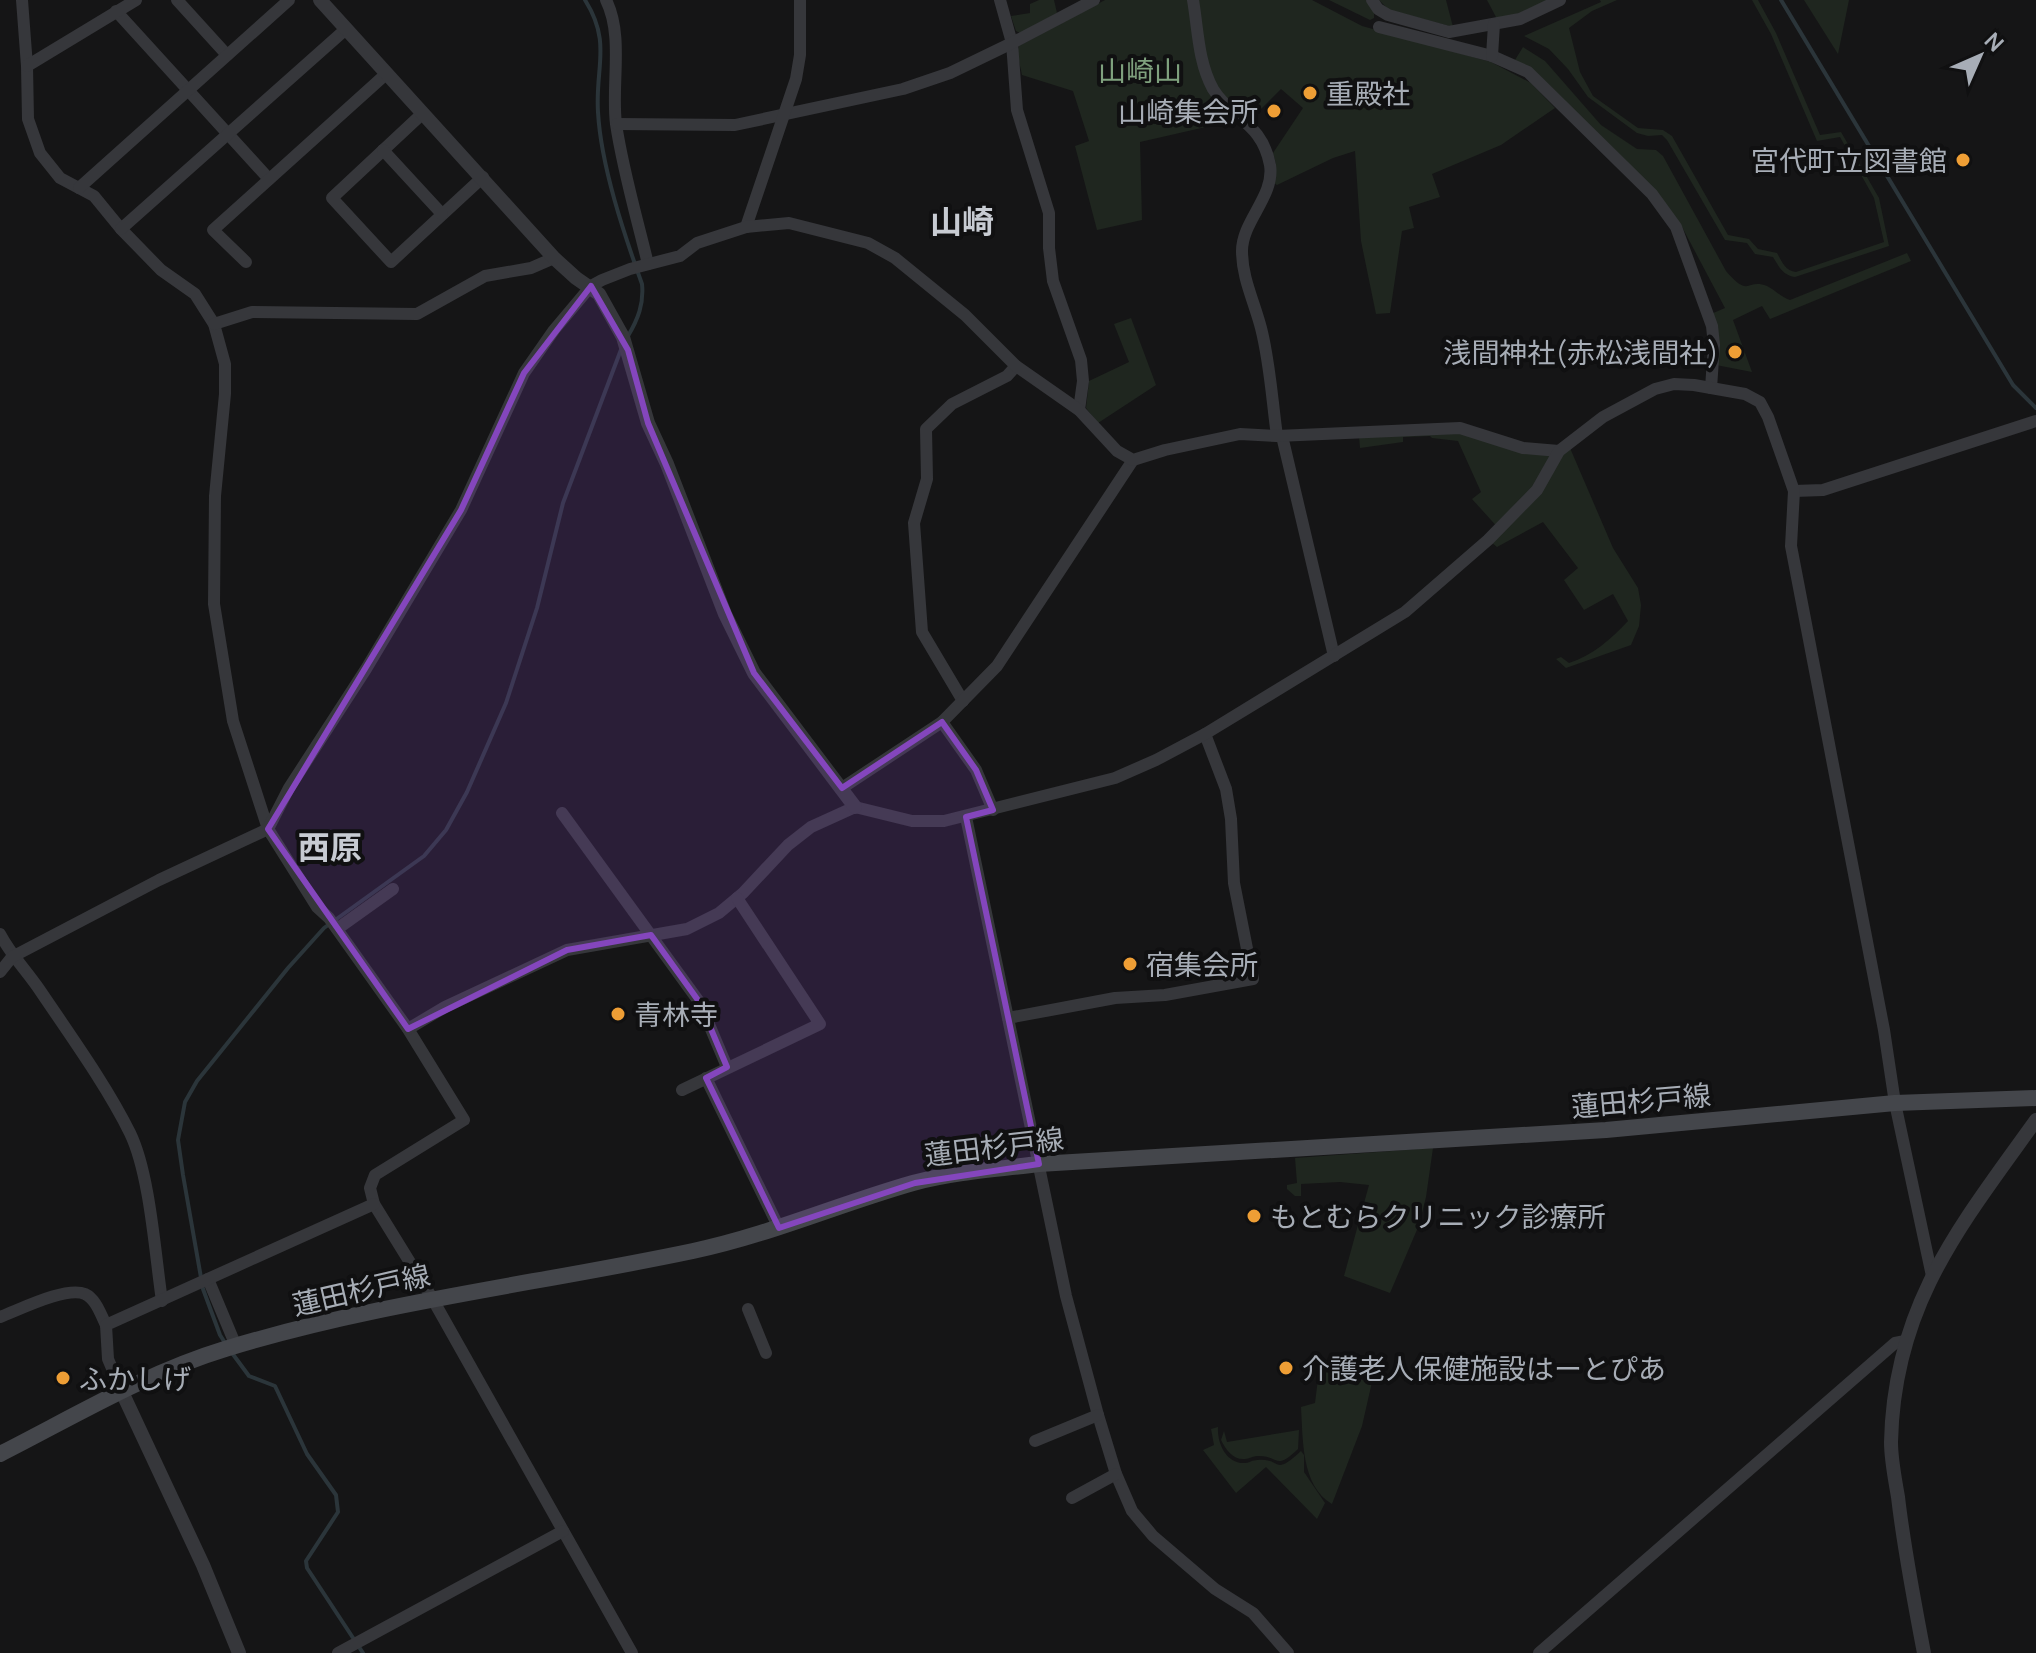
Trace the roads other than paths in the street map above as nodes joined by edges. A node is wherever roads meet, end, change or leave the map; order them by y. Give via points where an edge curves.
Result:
1 (22, 0) edge
2 (136, 0) edge
3 (177, 0) edge
4 (289, 0) edge
5 (320, 0) edge
6 (606, 0) edge
7 (800, 0) edge
8 (1000, 0) edge
9 (1094, 0) edge
10 (1193, 0) edge
11 (1372, 0) edge
12 (1560, 0) edge
13 (116, 11) junction
14 (1494, 24) junction
15 (1379, 27) dead end
16 (346, 29) junction
17 (1012, 43) junction
18 (227, 55) junction
19 (1492, 56) junction
20 (27, 66) junction
21 (386, 74) junction
22 (188, 90) junction
23 (423, 113) junction
24 (783, 116) junction
25 (617, 124) junction
26 (228, 135) junction
27 (383, 150) junction
28 (483, 177) junction
29 (269, 179) junction
30 (79, 188) junction
31 (442, 214) junction
32 (746, 227) junction
33 (121, 229) junction
34 (554, 258) junction
35 (246, 262) dead end
36 (648, 264) junction
37 (591, 286) junction
38 (214, 324) junction
39 (1016, 366) junction
40 (1711, 388) junction
41 (1079, 410) junction
42 (2036, 421) edge
43 (1279, 436) junction
44 (1559, 451) junction
45 (1133, 460) junction
46 (1794, 491) junction
47 (1334, 656) junction
48 (963, 701) junction
49 (942, 722) junction
50 (1205, 734) junction
51 (842, 788) junction
52 (855, 807) junction
53 (993, 810) junction
54 (562, 813) dead end
55 (966, 817) junction
56 (268, 829) junction
57 (393, 889) dead end
58 (737, 898) junction
59 (337, 929) junction
60 (0, 934) edge
61 (651, 935) junction
62 (12, 957) junction
63 (0, 972) edge
64 (1008, 1018) junction
65 (408, 1029) junction
66 (727, 1067) junction
67 (706, 1078) junction
68 (682, 1090) dead end
69 (2036, 1098) edge
70 (1895, 1103) junction
71 (2036, 1120) edge
72 (1039, 1164) junction
73 (374, 1204) junction
74 (779, 1228) junction
75 (1932, 1276) junction
76 (208, 1279) junction
77 (432, 1298) junction
78 (162, 1301) junction
79 (748, 1309) dead end
80 (0, 1317) edge
81 (106, 1325) junction
82 (1905, 1341) junction
83 (236, 1346) junction
84 (766, 1353) dead end
85 (122, 1392) junction
86 (1098, 1415) junction
87 (1035, 1441) dead end
88 (0, 1454) edge
89 (1116, 1474) junction
90 (1072, 1498) dead end
91 (563, 1531) junction
92 (239, 1653) edge
93 (338, 1653) edge
94 (632, 1653) edge
95 (1288, 1653) edge
96 (1539, 1653) edge
97 (1924, 1653) edge

1 - 20 street
2 - 13 street
3 - 18 street
4 - 18 street
5 - 16 street
6 - 25 street via 615,39
7 - 24 street via 800,55
8 - 17 street
9 - 17 street
10 - 43 street via 1207,76 1219,98 1257,132 1271,168 1242,247
11 - 14 street via 1388,15 1449,32
12 - 14 street via 1520,19
13 - 20 street
13 - 22 street
14 - 19 street
15 - 19 street
16 - 21 street
16 - 26 street
17 - 24 street via 903,89
17 - 41 street via 1017,110 1049,213 1053,281 1081,360
18 - 22 street
19 - 40 street via 1535,78 1662,206 1676,227 1712,326
20 - 30 street via 34,140 60,178
21 - 23 street
21 - 29 street
22 - 26 street
22 - 30 street
23 - 27 street
23 - 28 street
24 - 25 street via 717,127
24 - 32 street
25 - 36 street
26 - 29 street
26 - 33 street
27 - 31 street
27 - 31 street via 332,198 391,262
28 - 31 street
28 - 34 street
29 - 35 street via 213,230
30 - 33 street via 94,196
32 - 36 street
32 - 39 street via 789,223 868,243 895,258 965,315
33 - 38 street via 161,270 195,294
34 - 37 street
34 - 38 street via 485,276 417,314 252,312
36 - 37 street
37 - 51 street via 628,350 648,423 754,673
37 - 56 street via 524,373 461,510
38 - 56 street via 225,364 214,604 233,721
39 - 41 street
39 - 48 street via 1007,376 952,404 926,429 927,479 914,523 922,632
40 - 44 street via 1674,384 1655,389 1603,417
40 - 46 street via 1760,402
41 - 45 street via 1117,451
42 - 46 street via 1823,490
43 - 44 street via 1460,428 1523,448
43 - 45 street via 1240,434
43 - 47 street
44 - 47 street via 1537,490 1488,540 1405,612
45 - 48 street via 997,666
46 - 70 street via 1791,546
47 - 50 street
48 - 49 street
49 - 51 street
49 - 53 street via 976,770
50 - 53 street via 1115,778
50 - 64 street via 1226,789 1234,883 1253,979
51 - 52 street
52 - 55 street via 912,821
52 - 58 street via 811,827
53 - 55 street
54 - 61 street
55 - 64 street
56 - 59 street
56 - 62 street
57 - 59 street
58 - 61 street via 687,929
58 - 66 street via 820,1024
59 - 65 street
60 - 62 street
61 - 65 street via 567,950
61 - 66 street via 700,1003
62 - 63 street
62 - 78 street via 45,998 131,1135
64 - 72 street
65 - 73 street via 464,1120 375,1175 370,1188
66 - 67 street
67 - 68 street
67 - 74 street
69 - 70 main road, 蓮田杉戸線
70 - 72 main road, 蓮田杉戸線 via 1606,1130
70 - 75 street
71 - 75 street via 1986,1185
72 - 74 main road, 蓮田杉戸線 via 915,1183
72 - 86 street
73 - 76 street
73 - 77 street
74 - 77 main road, 蓮田杉戸線 via 695,1250
75 - 82 street
76 - 78 street
76 - 83 street
77 - 83 main road, 蓮田杉戸線
77 - 91 street
78 - 81 street
79 - 84 street
80 - 81 street via 73,1293 93,1301
81 - 85 street via 108,1359
82 - 96 street via 1895,1343
82 - 97 street via 1891,1445
83 - 85 main road, 蓮田杉戸線
85 - 88 main road, 蓮田杉戸線
85 - 92 street
86 - 87 street
86 - 89 street
89 - 90 street
89 - 95 street via 1132,1511 1153,1536 1215,1589 1253,1613
91 - 93 street
91 - 94 street

